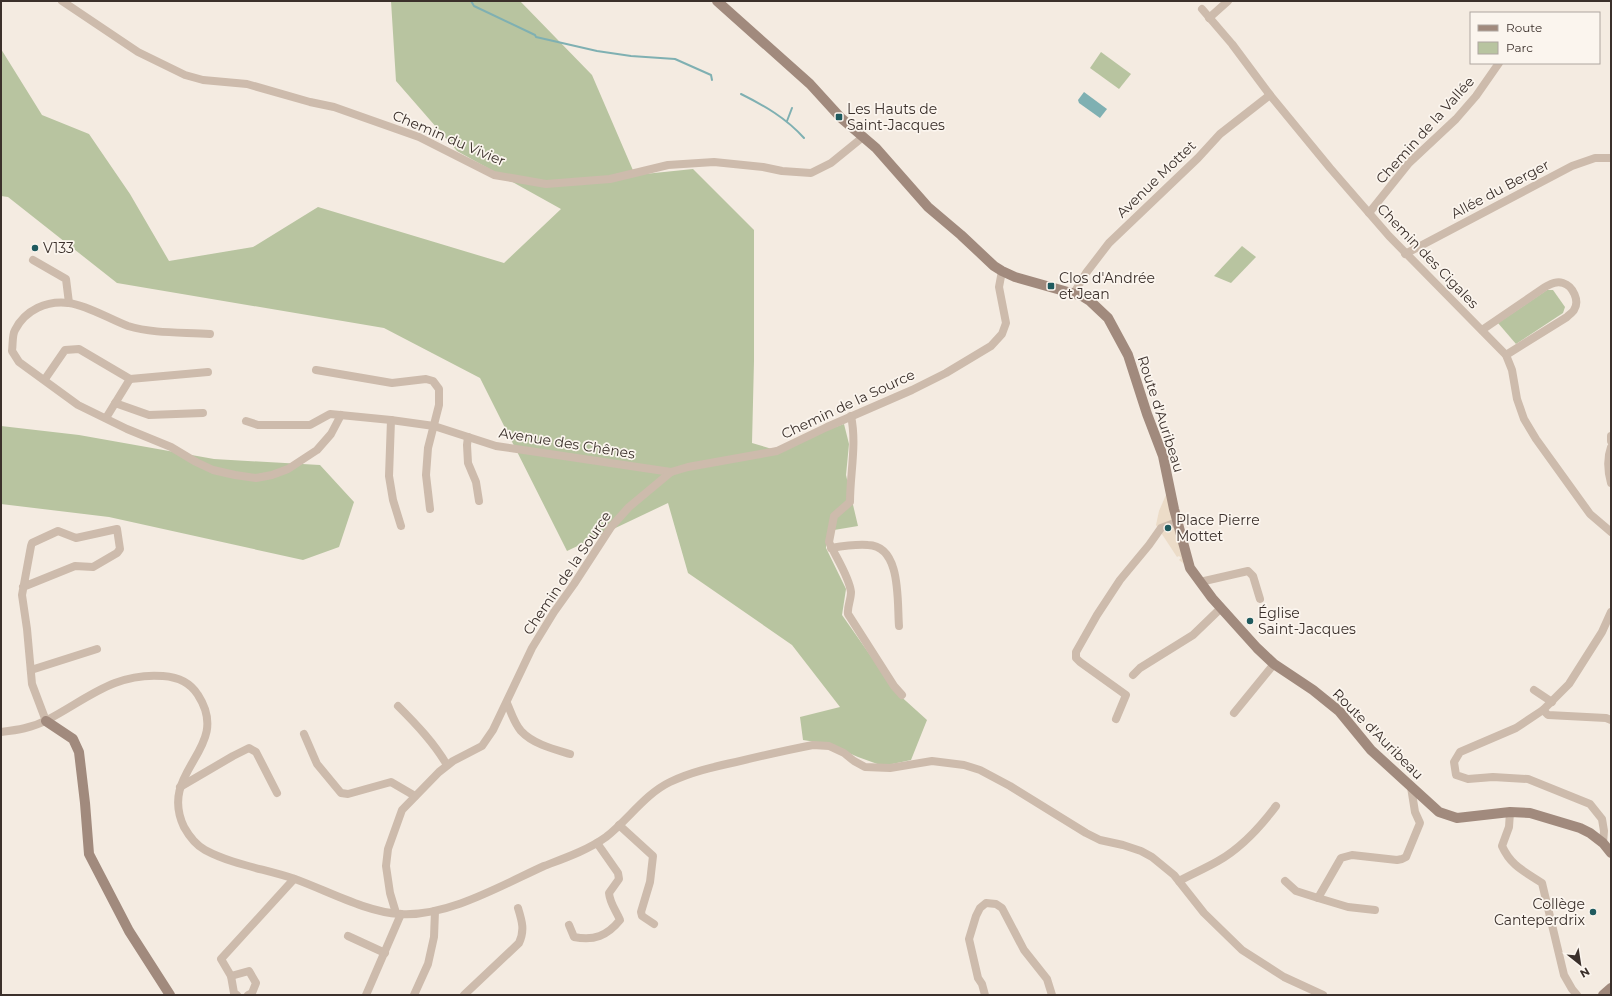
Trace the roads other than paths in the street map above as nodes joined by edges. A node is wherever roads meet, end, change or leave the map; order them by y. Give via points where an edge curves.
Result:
1 (62, 1) edge
2 (717, 1) edge
3 (1228, 1) edge
4 (1202, 9) dead end
5 (1209, 18) junction
6 (1498, 64) edge
7 (1270, 95) junction
8 (863, 137) junction
9 (1611, 158) edge
10 (1369, 213) junction
11 (1405, 254) junction
12 (33, 260) dead end
13 (1002, 272) junction
14 (1074, 293) junction
15 (69, 303) junction
16 (1482, 330) junction
17 (210, 334) dead end
18 (1506, 356) junction
19 (316, 370) dead end
20 (208, 372) dead end
21 (45, 379) junction
22 (130, 379) junction
23 (115, 402) junction
24 (202, 413) dead end
25 (341, 415) junction
26 (851, 416) junction
27 (106, 418) junction
28 (391, 420) junction
29 (246, 421) dead end
30 (434, 426) junction
31 (1611, 436) edge
32 (468, 437) junction
33 (1611, 442) edge
34 (1611, 447) edge
35 (671, 472) junction
36 (1611, 483) edge
37 (479, 501) dead end
38 (430, 509) dead end
39 (1178, 522) junction
40 (401, 526) dead end
41 (1611, 532) edge
42 (831, 548) junction
43 (1200, 582) junction
44 (23, 587) junction
45 (1260, 599) dead end
46 (1221, 608) junction
47 (1611, 612) edge
48 (899, 626) dead end
49 (97, 648) dead end
50 (1274, 664) junction
51 (31, 670) junction
52 (1133, 675) dead end
53 (1534, 690) dead end
54 (902, 696) dead end
55 (1552, 702) junction
56 (506, 703) junction
57 (398, 706) dead end
58 (1543, 710) junction
59 (1234, 713) dead end
60 (1116, 719) dead end
61 (1611, 720) edge
62 (46, 721) junction
63 (1, 732) edge
64 (304, 734) dead end
65 (570, 754) dead end
66 (446, 766) junction
67 (180, 787) junction
68 (1411, 787) junction
69 (278, 793) dead end
70 (415, 796) junction
71 (1276, 806) dead end
72 (1510, 812) junction
73 (619, 825) junction
74 (597, 843) junction
75 (1602, 843) junction
76 (1611, 853) edge
77 (294, 879) junction
78 (1179, 881) junction
79 (1285, 881) dead end
80 (1318, 898) junction
81 (518, 908) dead end
82 (1375, 910) dead end
83 (435, 911) junction
84 (398, 914) junction
85 (654, 924) dead end
86 (569, 925) dead end
87 (348, 936) dead end
88 (385, 953) junction
89 (231, 976) junction
90 (1611, 988) edge
91 (169, 995) edge
92 (237, 995) edge
93 (248, 995) edge
94 (366, 995) edge
95 (414, 995) edge
96 (464, 995) edge
97 (985, 995) edge
98 (1052, 995) edge
99 (1322, 995) edge
100 (1577, 995) edge
101 (1603, 995) edge

1 - 8 street, Chemin du Vivier via 138,52 185,75 203,80 247,84 334,107 419,137 494,175 546,184 610,179 668,165 714,162 763,167 782,172 811,173 831,163
2 - 8 street, Route d'Auribeau via 810,84 841,118
3 - 5 street
4 - 5 street, Chemin des Cigales
5 - 7 street, Chemin des Cigales
6 - 10 street, Chemin de la Vallée via 1476,96 1409,163
7 - 10 street, Chemin des Cigales
7 - 14 street, Avenue Mottet via 1220,134 1109,243
8 - 13 street, Route d'Auribeau via 876,148 928,207
9 - 11 street, Allée du Berger via 1595,158 1572,166
10 - 11 street, Chemin des Cigales
11 - 16 street, Chemin des Cigales
12 - 15 street via 66,279
13 - 14 street, Route d'Auribeau
13 - 26 street, Chemin de la Source via 998,287 1006,323 1002,334 991,346 946,373
14 - 39 street, Route d'Auribeau via 1090,301 1102,312 1128,355 1163,456
15 - 17 street via 129,326 159,331
15 - 21 street via 50,303 35,309 14,331 12,351 19,362
16 - 18 street, Chemin des Cigales
16 - 18 street via 1554,282 1564,283 1572,289 1577,301 1575,309 1567,317
18 - 41 street, Chemin des Cigales via 1524,419 1590,514
19 - 30 street via 392,383 426,379 433,381 439,389
20 - 22 street
21 - 22 street via 65,346 79,349
21 - 27 street via 78,404
22 - 23 street
23 - 24 street via 149,415
23 - 27 street
25 - 27 street via 331,434 317,450 288,469 256,478 214,470
25 - 28 street, Avenue des Chênes
25 - 29 street, Avenue des Chênes via 330,414 310,425 258,425
26 - 35 street, Chemin de la Source via 777,451
26 - 42 street via 853,444 850,502 834,516 829,542
28 - 30 street, Avenue des Chênes
28 - 40 street via 389,476
30 - 32 street, Avenue des Chênes
30 - 38 street via 428,448 426,475
31 - 33 street
32 - 35 street, Avenue des Chênes via 496,446
32 - 37 street via 468,463 476,482
34 - 36 street via 1608,454
35 - 56 street, Chemin de la Source via 629,507 611,527 532,648
39 - 43 street, Route d'Auribeau via 1190,568
39 - 60 street via 1161,528 1120,580 1076,652 1076,658 1080,662 1126,695
42 - 48 street via 870,544 888,555 894,566
42 - 54 street via 840,561 851,590 848,614
43 - 45 street via 1248,571 1253,576
43 - 46 street, Route d'Auribeau
44 - 44 street via 32,543 58,530 76,538 117,529 120,550 117,553 93,567 75,566
44 - 51 street
46 - 50 street, Route d'Auribeau
46 - 52 street via 1193,635
47 - 55 street via 1602,632 1569,684
49 - 51 street
50 - 59 street
50 - 68 street, Route d'Auribeau via 1339,711 1371,750
51 - 62 street via 32,684
53 - 55 street
55 - 58 street
56 - 65 street via 526,735 544,746
56 - 66 street, Chemin de la Source via 482,746
57 - 66 street via 421,729 439,752
58 - 61 street via 1548,715
58 - 75 street via 1516,728 1460,752 1454,762 1456,775 1468,779 1528,779 1590,804 1602,819
62 - 63 street via 28,728
62 - 67 street via 116,682 165,676 186,682 194,688 205,705 208,721 201,749 184,774
62 - 91 street via 73,739 79,752 89,854 129,931
64 - 70 street via 318,764 341,793 348,794 391,782
66 - 70 street, Chemin de la Source
67 - 69 street via 249,748 256,752
67 - 77 street via 179,812 184,828 194,842 220,857
68 - 72 street, Route d'Auribeau via 1439,812 1457,818
68 - 80 street via 1415,812 1420,823 1406,857 1397,860 1352,855 1341,858
70 - 84 street, Chemin de la Source via 402,810 388,849 386,866 390,893
71 - 78 street via 1263,824 1232,852
72 - 75 street, Route d'Auribeau via 1530,813 1580,828
72 - 100 street via 1509,827 1502,846 1509,860 1542,883 1564,975
73 - 74 street
73 - 78 street via 656,791 694,772 797,748 829,746 865,767 890,768 932,761 980,770 1086,833 1152,857
73 - 85 street via 653,856 650,882 641,912 642,916
74 - 83 street via 467,900
74 - 86 street via 618,873 619,879 609,894 611,904 620,920 611,930 592,938 574,937
75 - 76 street, Route d'Auribeau
77 - 84 street via 369,907
77 - 89 street via 221,959
78 - 99 street via 1204,913 1242,950 1284,977
79 - 80 street via 1296,891
80 - 82 street via 1348,907
81 - 96 street via 523,929 519,942
83 - 84 street
83 - 95 street via 434,937 428,964
84 - 88 street
87 - 88 street
88 - 94 street
89 - 92 street via 234,993
89 - 93 street via 249,971 256,983 252,993
90 - 101 street
97 - 98 street via 978,978 969,939 976,916 986,903 996,904 1002,908 1024,950 1047,979

